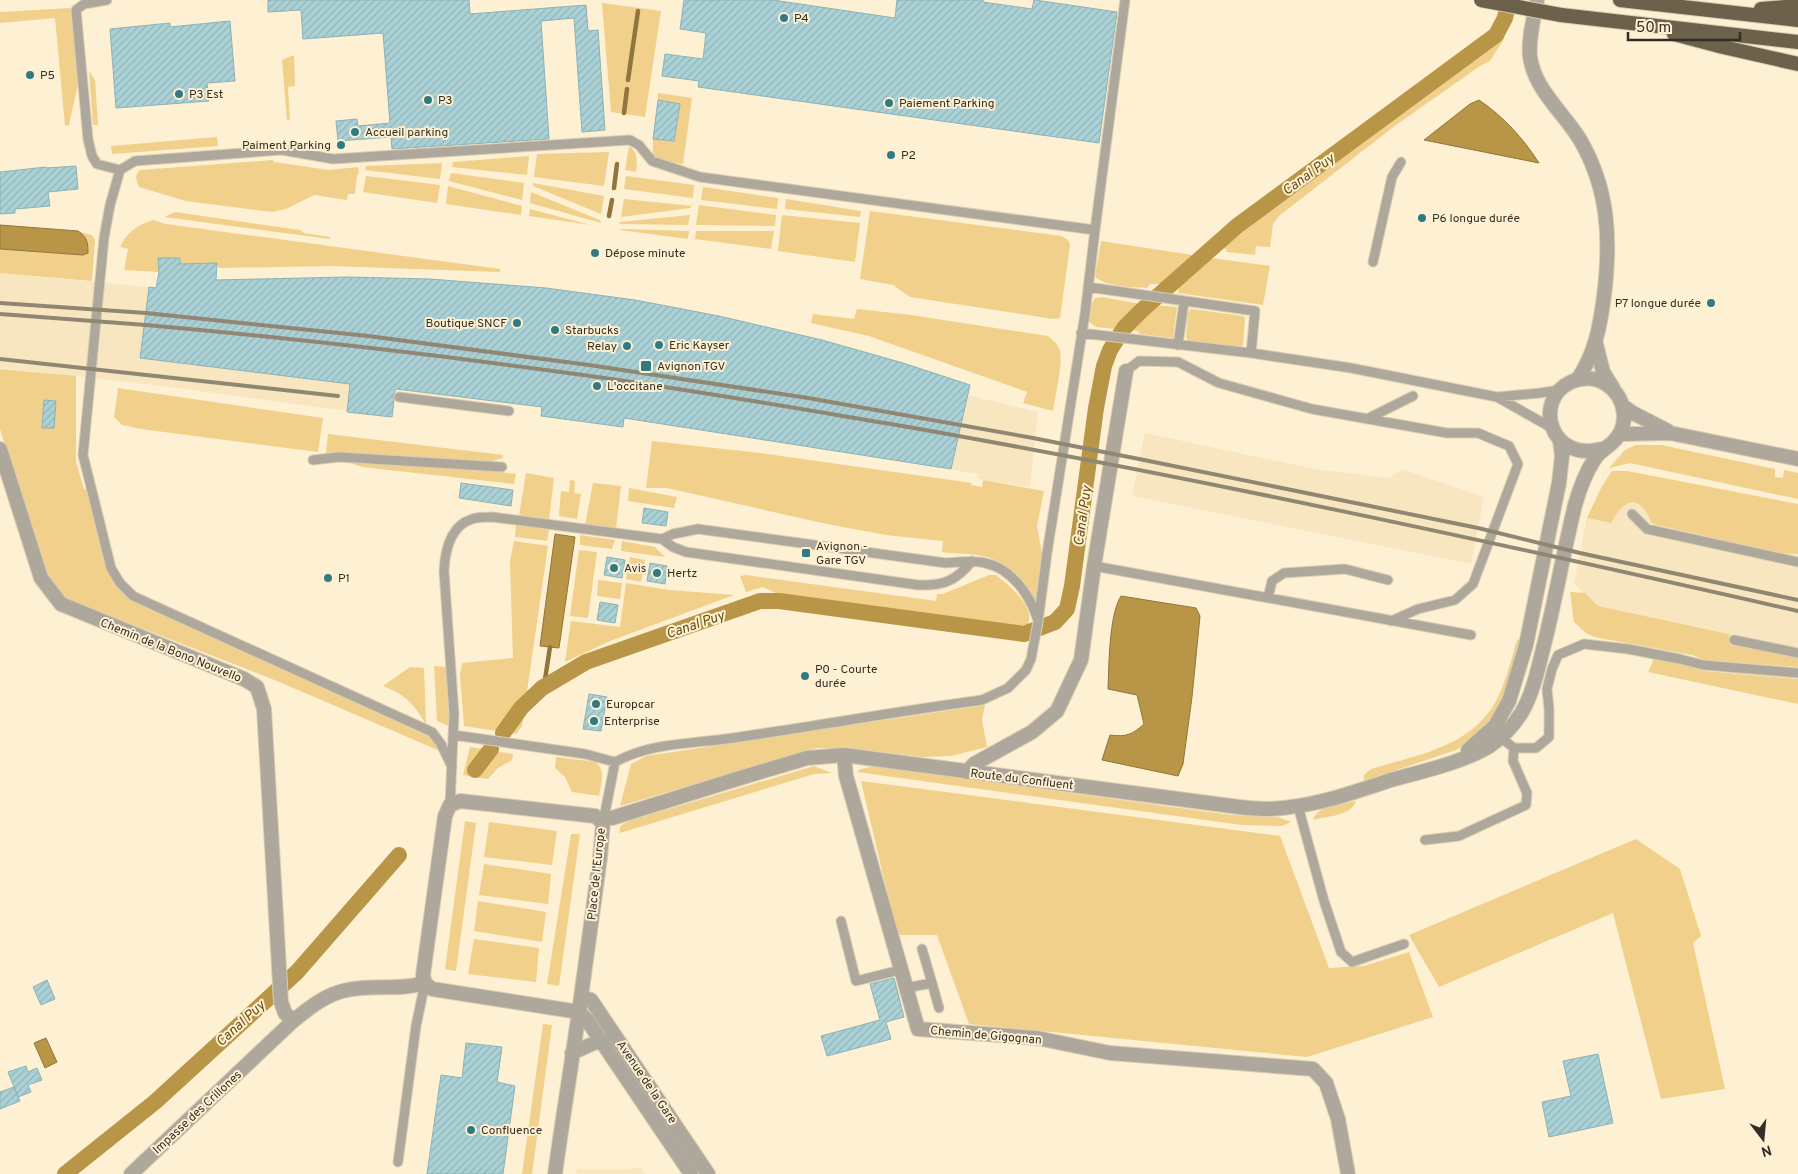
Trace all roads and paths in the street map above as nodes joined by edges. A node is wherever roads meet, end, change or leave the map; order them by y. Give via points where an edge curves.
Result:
1 (108, 0) edge
2 (1125, 0) edge
3 (1481, 0) edge
4 (1537, 0) edge
5 (1620, 0) edge
6 (1798, 6) edge
7 (1734, 12) junction
8 (1798, 20) edge
9 (1628, 22) junction
10 (1798, 42) edge
11 (1798, 64) edge
12 (1401, 162) dead end
13 (120, 170) junction
14 (1095, 230) junction
15 (1373, 262) dead end
16 (1088, 287) junction
17 (1184, 302) junction
18 (1081, 333) junction
19 (1596, 344) junction
20 (1178, 345) junction
21 (1251, 353) junction
22 (1126, 371) joint
23 (1578, 379) junction
24 (1613, 388) junction
25 (1560, 390) junction
26 (1413, 396) dead end
27 (399, 397) dead end
28 (1497, 397) junction
29 (1623, 406) junction
30 (509, 411) dead end
31 (1367, 419) junction
32 (1552, 428) junction
33 (1670, 433) junction
34 (1620, 434) junction
35 (1560, 441) junction
36 (0, 449) edge
37 (1602, 449) junction
38 (1798, 459) edge
39 (313, 460) dead end
40 (502, 467) dead end
41 (1632, 514) dead end
42 (662, 539) junction
43 (972, 561) junction
44 (1798, 562) edge
45 (1094, 566) junction
46 (1388, 580) dead end
47 (1268, 598) junction
48 (1391, 621) junction
49 (1038, 622) junction
50 (1471, 635) dead end
51 (1734, 640) dead end
52 (1798, 653) edge
53 (1798, 673) edge
54 (454, 735) junction
55 (1500, 738) junction
56 (1514, 748) junction
57 (844, 755) junction
58 (614, 762) junction
59 (1446, 764) junction
60 (452, 767) junction
61 (967, 772) junction
62 (450, 805) junction
63 (1298, 806) junction
64 (607, 821) junction
65 (1425, 840) dead end
66 (840, 921) dead end
67 (1404, 944) dead end
68 (922, 949) dead end
69 (900, 970) junction
70 (424, 983) junction
71 (932, 983) junction
72 (906, 988) junction
73 (581, 997) junction
74 (939, 1008) dead end
75 (579, 1012) junction
76 (292, 1021) junction
77 (602, 1041) junction
78 (572, 1053) junction
79 (398, 1162) dead end
80 (131, 1174) edge
81 (555, 1174) edge
82 (691, 1174) edge
83 (708, 1174) edge
84 (1348, 1174) edge

1 - 13 lane via 84,4 76,10 92,156 97,164
2 - 14 lane
3 - 9 highway, bridge via 1561,15
4 - 19 street via 1530,56 1540,85 1578,136 1603,199 1608,259
5 - 7 highway
6 - 7 highway
7 - 8 highway
9 - 10 highway
9 - 11 highway
12 - 15 lane via 1392,177
13 - 14 lane via 136,161 282,150 333,159 630,140 639,145 652,161 700,177
13 - 60 lane via 104,238 83,454 111,568 133,596 432,732
14 - 16 lane
16 - 17 lane
16 - 18 lane
17 - 20 lane
17 - 21 lane via 1255,311
18 - 20 lane
18 - 49 lane
19 - 23 street
19 - 24 street via 1603,372
20 - 21 lane
21 - 28 lane via 1369,371
22 - 31 lane via 1139,361 1178,362 1219,383 1242,390 1312,409
22 - 45 street
23 - 24 street via 1603,381
23 - 25 street
24 - 29 street
25 - 28 lane
25 - 32 street via 1551,408
26 - 31 lane
27 - 30 lane
28 - 32 lane
29 - 33 street
29 - 34 street
31 - 48 lane via 1447,433 1478,433 1509,446 1518,464 1472,584 1455,600 1418,609
32 - 35 street
33 - 34 street
33 - 38 street
34 - 37 street
35 - 37 street via 1580,452
35 - 59 street via 1560,483 1526,645 1510,701 1495,726 1481,740
36 - 76 street, Chemin de la Bono Nouvello via 41,578 62,604 257,687 264,708 281,1002
37 - 55 street via 1593,460 1576,502 1532,689 1523,711
39 - 40 lane via 340,457
41 - 44 lane via 1647,529
42 - 43 lane via 698,529 946,564
42 - 43 lane via 686,552 918,585 934,586 947,582 962,574
42 - 54 lane via 492,517 473,518 460,525 452,534 444,556
43 - 49 lane via 1000,569 1017,582 1032,602
45 - 47 lane
45 - 61 street via 1081,660 1057,711 1032,732 974,764
46 - 47 lane via 1345,569 1284,572 1272,581
47 - 48 lane
48 - 50 lane
49 - 58 lane via 1026,670 1008,688 982,700 653,747
51 - 52 lane
53 - 56 lane via 1703,665 1628,649 1584,644 1558,655 1552,669 1547,689 1549,737 1536,748
54 - 58 lane via 585,754
54 - 60 lane
55 - 56 lane
55 - 59 street via 1469,756
56 - 65 lane via 1513,761 1527,793 1526,805 1459,836
57 - 61 street, Route du Confluent
57 - 64 street, Route du Confluent via 807,758
57 - 69 street, Chemin de Gigognan via 846,776
58 - 64 lane via 606,797
59 - 63 street, Route du Confluent
60 - 62 lane
61 - 63 street, Route du Confluent via 1239,807
62 - 64 street, Place de l'Europe via 460,801 566,812
62 - 70 street via 445,816
63 - 67 lane via 1340,952 1352,962
64 - 73 street, Place de l'Europe
66 - 69 lane via 856,981
68 - 71 lane
69 - 72 street, Chemin de Gigognan
70 - 75 street via 432,989
70 - 76 street via 411,987 347,990 310,1006
70 - 79 lane
71 - 72 lane
71 - 74 lane
72 - 84 street, Chemin de Gigognan via 918,1028 1037,1038 1110,1053 1313,1069 1326,1083 1338,1118
73 - 75 street, Place de l'Europe
73 - 83 street, Avenue de la Gare via 591,1000
75 - 77 street, Avenue de la Gare
75 - 78 street, Place de l'Europe
76 - 80 street, Impasse des Crillones
77 - 78 street
77 - 82 street, Avenue de la Gare
78 - 81 street, Place de l'Europe

